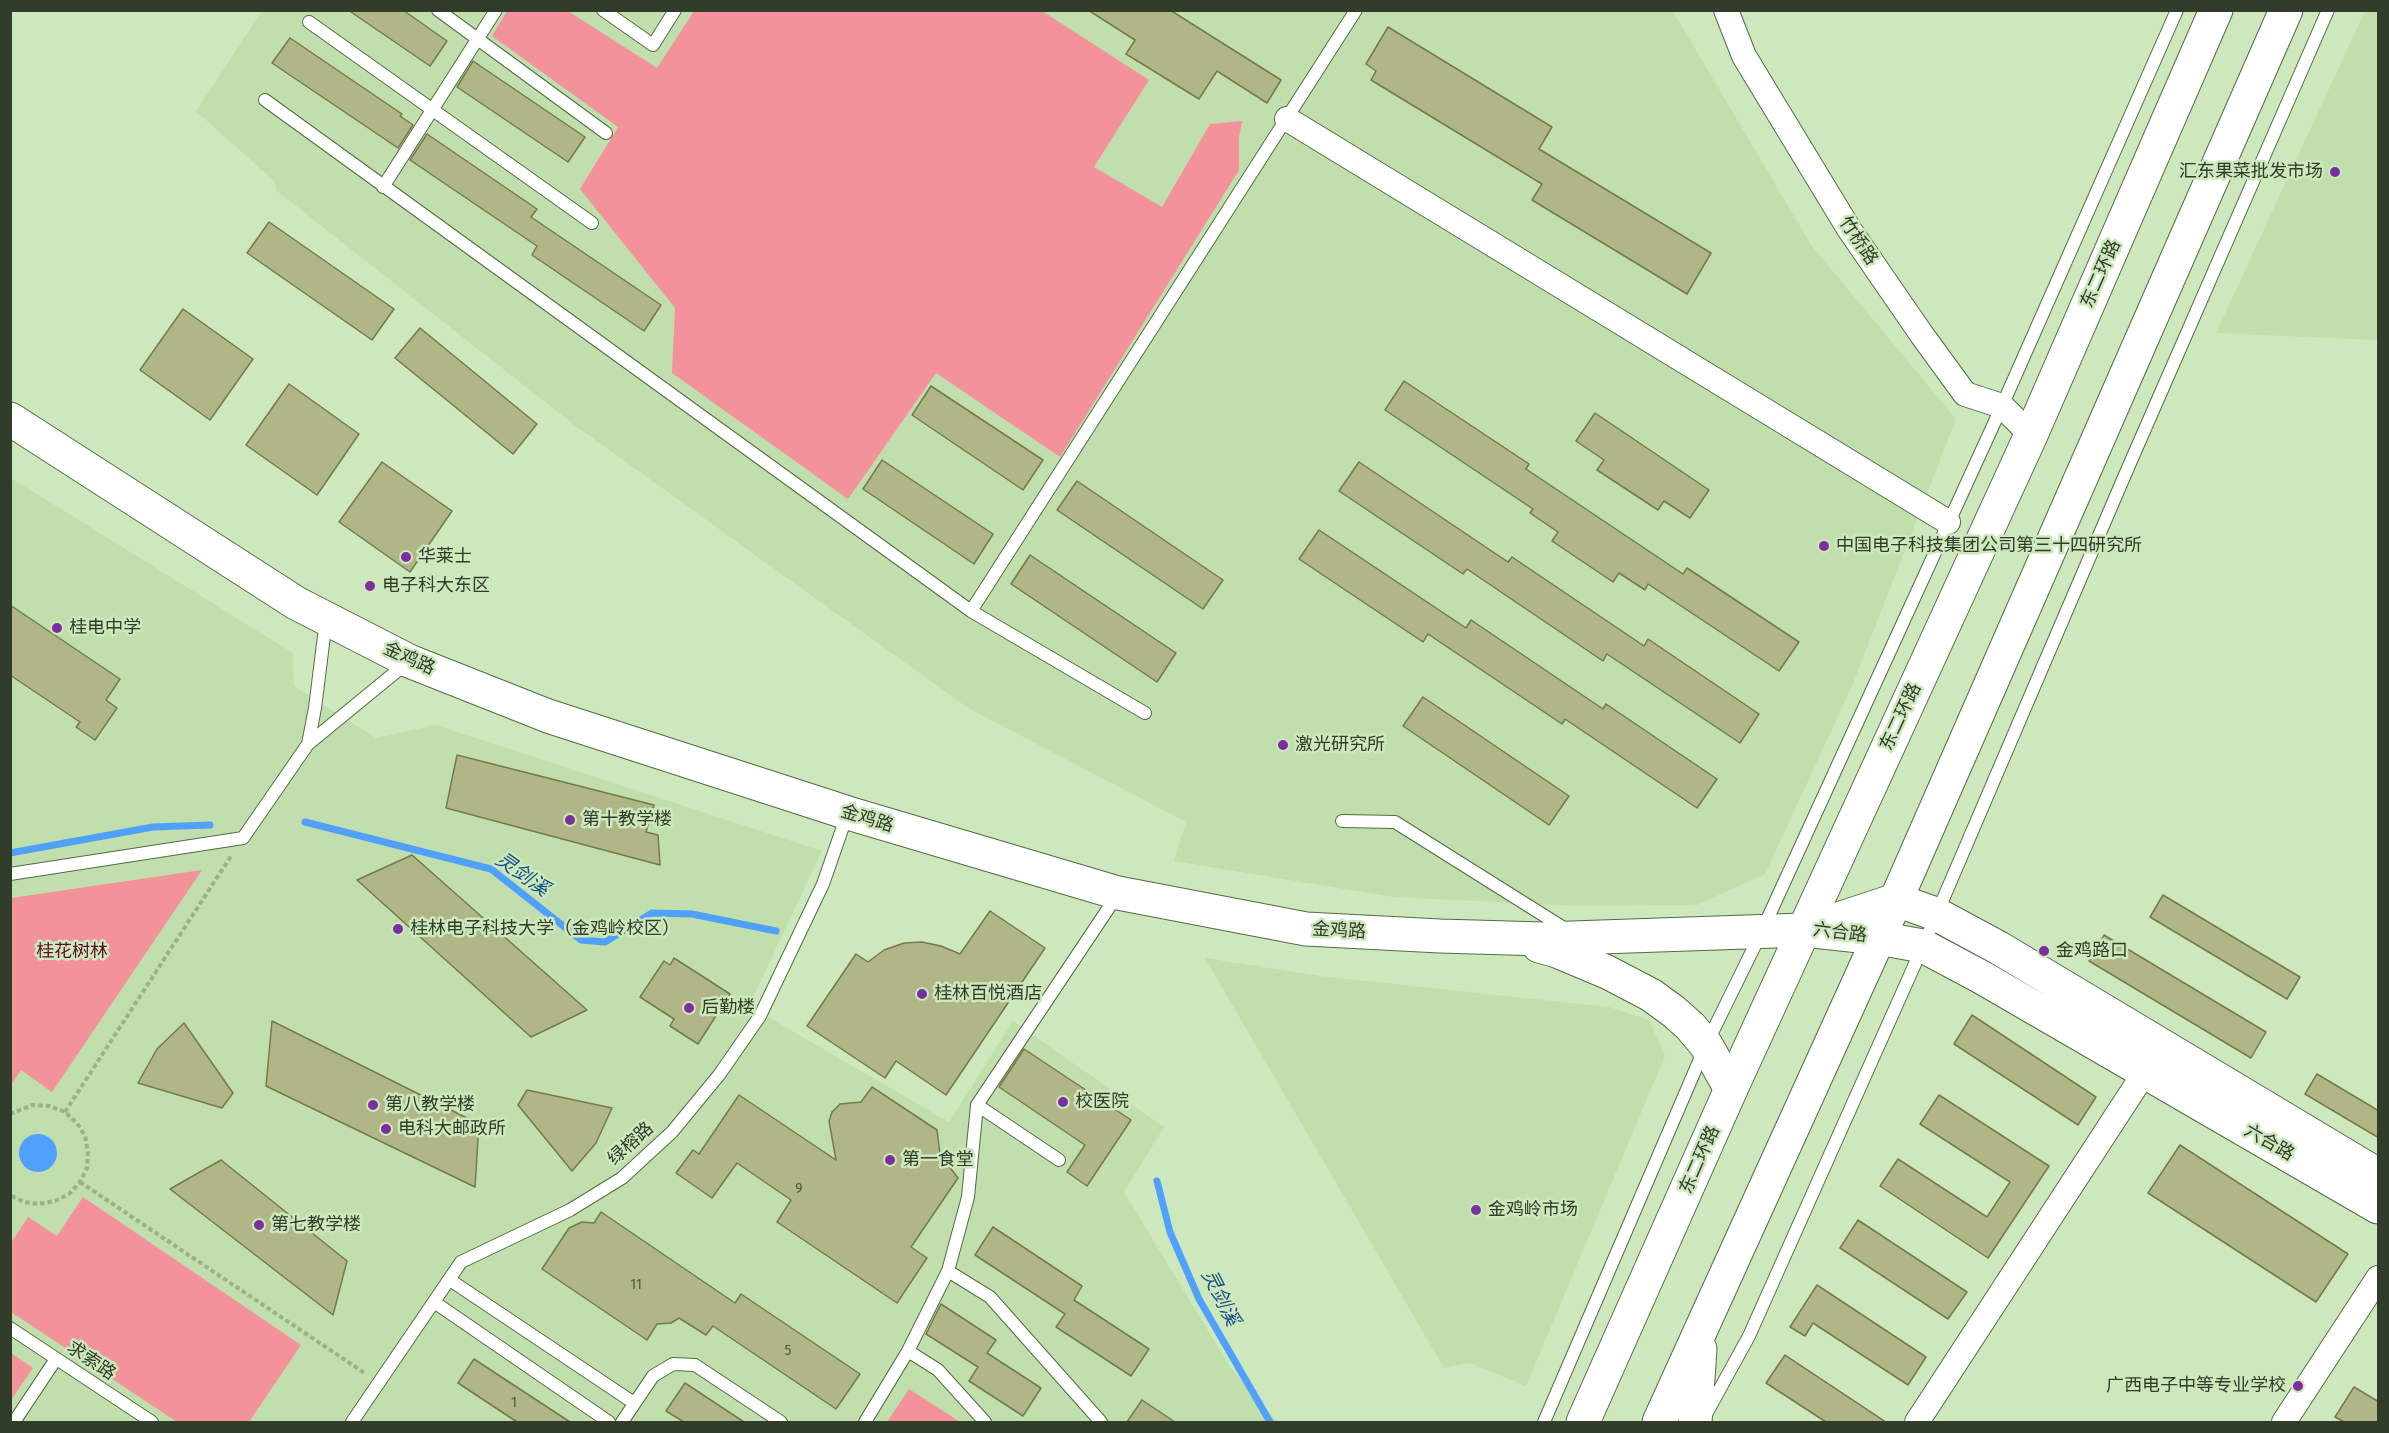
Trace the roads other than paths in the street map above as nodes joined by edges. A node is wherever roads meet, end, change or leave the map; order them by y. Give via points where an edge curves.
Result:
1 (438, 10) edge
2 (496, 10) edge
3 (603, 10) edge
4 (675, 10) edge
5 (1356, 10) edge
6 (1726, 10) edge
7 (2177, 10) edge
8 (2216, 10) edge
9 (2286, 10) edge
10 (2328, 10) edge
11 (309, 22) dead end
12 (478, 40) junction
13 (265, 100) dead end
14 (433, 110) junction
15 (1287, 119) junction
16 (606, 133) dead end
17 (383, 187) junction
18 (592, 223) dead end
19 (2002, 406) junction
20 (10, 419) edge
21 (2031, 435) junction
22 (1948, 522) junction
23 (971, 611) junction
24 (326, 619) junction
25 (409, 661) junction
26 (1145, 713) dead end
27 (308, 744) junction
28 (848, 813) junction
29 (1342, 821) dead end
30 (10, 874) edge
31 (1118, 893) junction
32 (1896, 900) junction
33 (1936, 914) junction
34 (1804, 930) junction
35 (1761, 933) junction
36 (1506, 938) junction
37 (1580, 938) junction
38 (1878, 938) junction
39 (1923, 946) junction
40 (1706, 1045) junction
41 (2145, 1072) junction
42 (1731, 1089) junction
43 (977, 1105) junction
44 (1059, 1160) dead end
45 (2379, 1175) edge
46 (2379, 1207) edge
47 (948, 1271) junction
48 (2379, 1278) edge
49 (450, 1280) junction
50 (434, 1302) junction
51 (1701, 1327) junction
52 (10, 1328) edge
53 (908, 1351) junction
54 (56, 1359) junction
55 (634, 1404) junction
56 (1583, 1420) edge
57 (14, 1422) edge
58 (152, 1422) edge
59 (352, 1422) edge
60 (609, 1422) edge
61 (622, 1422) edge
62 (781, 1422) edge
63 (865, 1422) edge
64 (985, 1422) edge
65 (1101, 1422) edge
66 (1544, 1422) edge
67 (1659, 1422) edge
68 (1695, 1422) edge
69 (1702, 1422) edge
70 (1917, 1422) edge
71 (2284, 1422) edge

1 - 12 lane
2 - 12 lane
3 - 4 lane via 653,45
5 - 15 lane
6 - 19 street, 竹桥路 via 1744,56 1849,229 1922,335 1965,394
7 - 19 lane
8 - 21 main road, 东二环路
9 - 32 main road
10 - 33 lane
11 - 14 lane
12 - 14 lane
12 - 16 lane
13 - 17 lane
14 - 17 lane
14 - 18 lane
15 - 22 street
15 - 23 lane
17 - 23 lane
19 - 21 street, 竹桥路
19 - 22 lane
20 - 24 main road, 金鸡路
21 - 34 main road, 东二环路
22 - 35 lane
23 - 26 lane
24 - 25 main road, 金鸡路
24 - 27 lane
25 - 27 lane
25 - 28 main road, 金鸡路 via 548,716
27 - 30 lane via 243,838
28 - 31 main road, 金鸡路
28 - 49 lane, 绿榕路 via 823,884 760,1016 672,1132 622,1178 570,1210 461,1262
29 - 37 lane via 1395,822
31 - 36 main road, 金鸡路 via 1306,929
31 - 43 lane
32 - 33 main road, 六合路
32 - 34 main road, 六合路
32 - 38 main road
33 - 39 lane
33 - 45 main road, 六合路
34 - 35 main road, 金鸡路
34 - 38 main road, 六合路
34 - 42 main road, 东二环路
35 - 37 main road, 金鸡路
35 - 40 lane
36 - 37 main road, 金鸡路
36 - 40 main road via 1557,951 1630,983 1672,1011
38 - 39 main road, 六合路
38 - 51 main road
39 - 41 main road, 六合路
39 - 69 lane via 1749,1336
40 - 42 main road
40 - 66 lane
41 - 46 main road, 六合路
41 - 70 street
42 - 56 main road, 东二环路
43 - 44 lane
43 - 47 lane via 968,1197
47 - 53 lane
47 - 65 lane via 990,1297
48 - 71 street
49 - 50 lane, 绿榕路
49 - 55 lane
50 - 59 lane, 绿榕路
50 - 60 lane
51 - 67 main road
51 - 68 main road
52 - 54 lane, 求索路
53 - 63 lane
53 - 64 lane via 938,1370
54 - 57 lane
54 - 58 lane, 求索路
55 - 61 lane
55 - 62 lane via 653,1376 673,1364 695,1365

